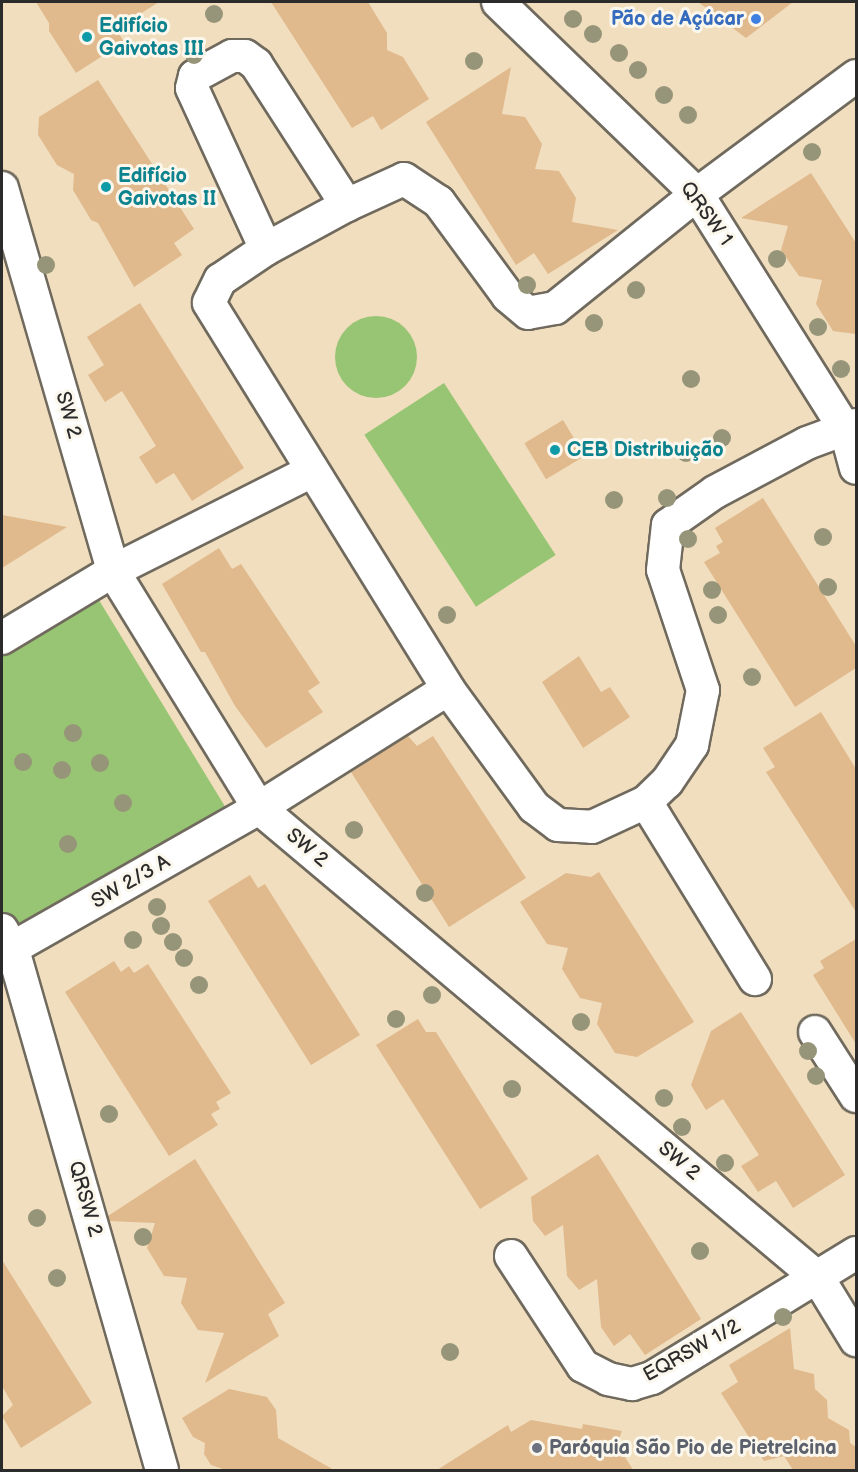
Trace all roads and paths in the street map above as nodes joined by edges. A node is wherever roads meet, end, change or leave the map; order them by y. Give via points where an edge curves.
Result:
1 (498, 2) edge
2 (856, 76) edge
3 (2, 188) edge
4 (697, 194) junction
5 (347, 205) junction
6 (266, 249) junction
7 (851, 428) edge
8 (856, 468) edge
9 (312, 471) junction
10 (113, 570) junction
11 (2, 639) edge
12 (448, 689) junction
13 (646, 802) junction
14 (259, 808) junction
15 (5, 945) edge
16 (754, 979) dead end
17 (815, 1032) dead end
18 (856, 1096) edge
19 (856, 1252) edge
20 (511, 1256) dead end
21 (818, 1278) junction
22 (856, 1340) edge
23 (162, 1470) edge

1 - 4 street, QRSW 1
2 - 4 street
3 - 10 street, SW 2
4 - 5 street via 555,308 535,313 528,313 508,296 439,202 404,179
4 - 7 street, QRSW 1
5 - 6 street
5 - 6 street via 256,64 245,56 232,56 195,76 192,88
6 - 9 street via 220,280 209,303
7 - 8 street, QRSW 1
7 - 13 street via 807,443 715,492 668,525 663,570 703,690 692,745 667,782
9 - 10 street
9 - 12 street
10 - 11 street
10 - 14 street, SW 2
12 - 13 street via 534,807 558,825 592,827
12 - 14 street, SW 2/3 A
13 - 16 street
14 - 15 street, SW 2/3 A
14 - 21 street, SW 2
15 - 23 street, QRSW 2
17 - 18 street
19 - 21 street, EQRSW 1/2
20 - 21 street, EQRSW 1/2 via 583,1366 608,1379 632,1384 651,1378
21 - 22 street, SW 2

